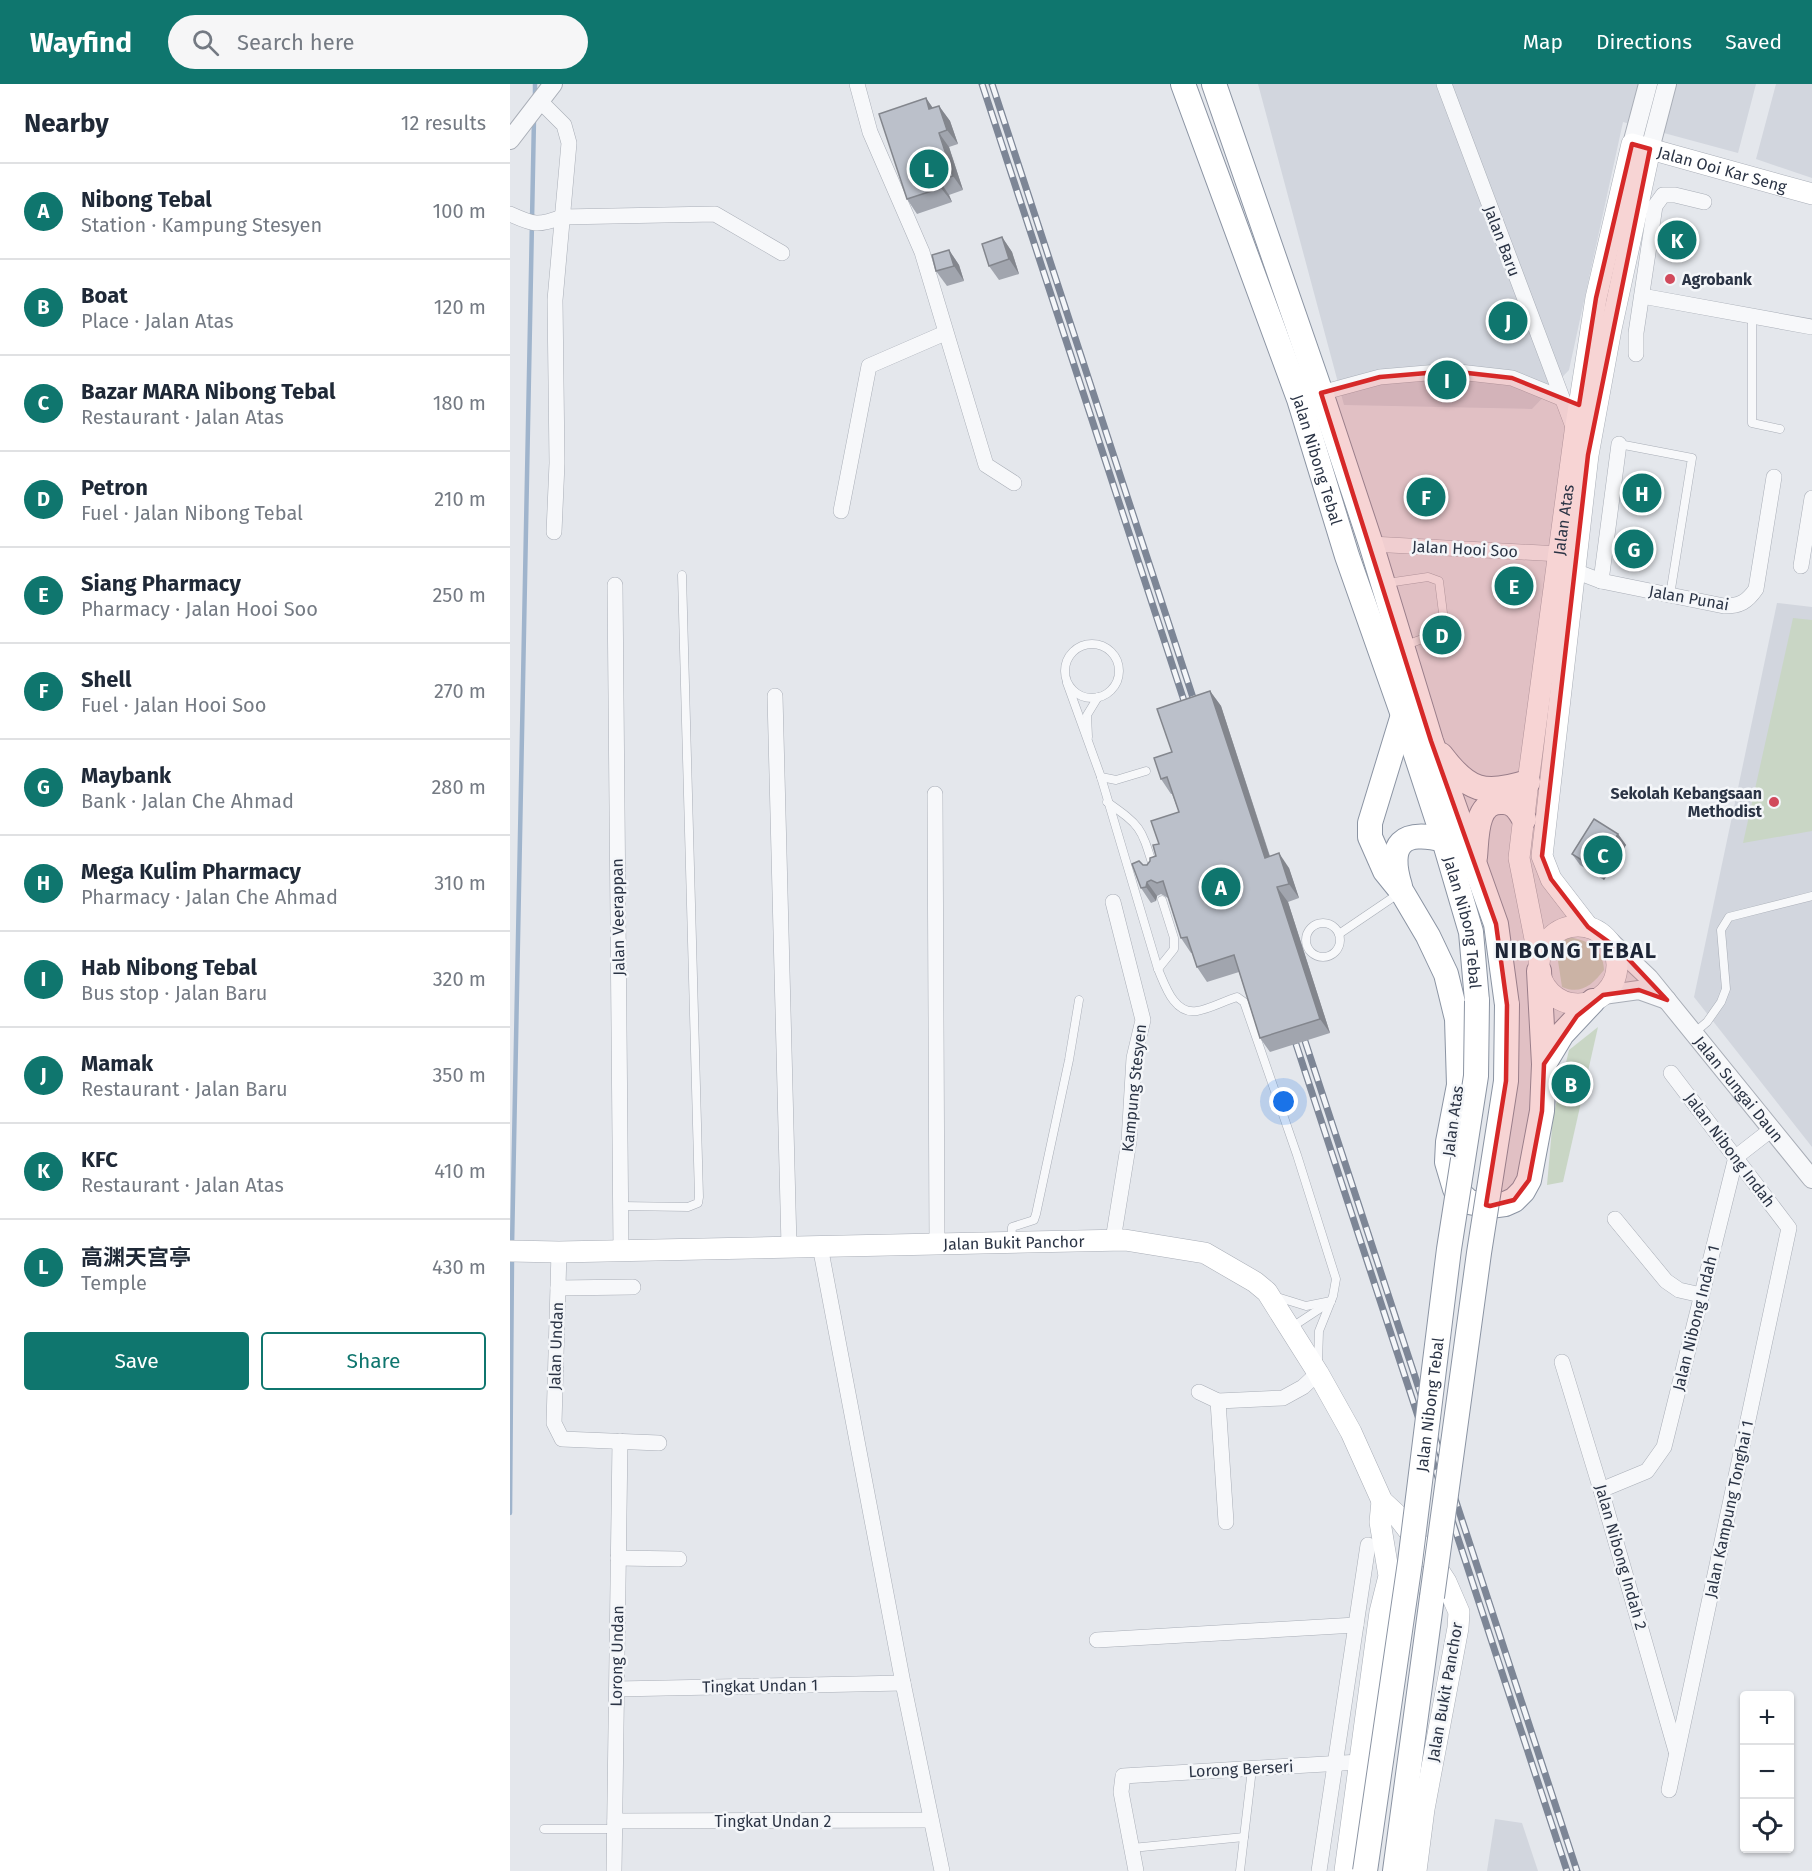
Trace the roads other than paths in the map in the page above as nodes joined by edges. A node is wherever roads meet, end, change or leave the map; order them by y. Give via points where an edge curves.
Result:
1 (553, 84) edge
2 (857, 84) edge
3 (1183, 84) edge
4 (1214, 84) edge
5 (1444, 84) edge
6 (1648, 84) edge
7 (1667, 84) edge
8 (540, 101) junction
9 (515, 133) edge
10 (1641, 146) junction
11 (1812, 194) edge
12 (1704, 202) dead end
13 (562, 217) junction
14 (517, 218) edge
15 (782, 253) dead end
16 (1642, 296) junction
17 (1752, 316) junction
18 (1812, 327) edge
19 (1611, 329) junction
20 (945, 333) junction
21 (1636, 333) junction
22 (1636, 354) dead end
23 (1321, 393) junction
24 (1561, 398) junction
25 (1780, 429) dead end
26 (1575, 432) junction
27 (1619, 444) joint
28 (1774, 477) dead end
29 (1014, 483) dead end
30 (1812, 498) edge
31 (841, 512) dead end
32 (554, 532) dead end
33 (1371, 544) junction
34 (1560, 554) junction
35 (1801, 566) dead end
36 (1575, 571) junction
37 (682, 575) dead end
38 (1601, 581) junction
39 (1383, 584) junction
40 (615, 585) dead end
41 (1670, 595) junction
42 (1402, 647) junction
43 (1067, 683) junction
44 (775, 696) dead end
45 (1098, 697) junction
46 (1403, 715) junction
47 (1431, 741) junction
48 (1088, 745) junction
49 (1146, 771) dead end
50 (1101, 777) junction
51 (1528, 782) junction
52 (935, 794) dead end
53 (1107, 802) junction
54 (1524, 819) junction
55 (1444, 840) junction
56 (1474, 860) junction
57 (1155, 874) edge
58 (1402, 892) junction
59 (1812, 896) edge
60 (1162, 900) edge
61 (1113, 902) dead end
62 (1588, 927) junction
63 (1339, 934) junction
64 (1609, 940) junction
65 (1539, 965) junction
66 (1158, 969) junction
67 (1598, 998) junction
68 (1079, 1000) dead end
69 (1667, 1000) junction
70 (1694, 1033) junction
71 (1544, 1064) junction
72 (1671, 1073) dead end
73 (1772, 1129) junction
74 (1736, 1157) junction
75 (1812, 1179) edge
76 (621, 1206) junction
77 (1615, 1219) dead end
78 (1789, 1228) joint
79 (1113, 1240) junction
80 (1011, 1242) junction
81 (937, 1243) junction
82 (789, 1246) junction
83 (820, 1246) junction
84 (621, 1250) junction
85 (519, 1251) edge
86 (559, 1252) junction
87 (633, 1287) dead end
88 (558, 1288) junction
89 (1267, 1292) junction
90 (1701, 1295) junction
91 (1331, 1301) junction
92 (1291, 1328) junction
93 (1562, 1362) dead end
94 (1318, 1373) junction
95 (1199, 1392) dead end
96 (1218, 1401) junction
97 (620, 1442) junction
98 (659, 1443) dead end
99 (1601, 1490) junction
100 (1382, 1501) junction
101 (1226, 1522) dead end
102 (1368, 1545) dead end
103 (618, 1558) junction
104 (680, 1559) dead end
105 (1436, 1565) junction
106 (1389, 1576) junction
107 (1356, 1625) junction
108 (1097, 1640) dead end
109 (903, 1683) junction
110 (617, 1689) junction
111 (1677, 1754) junction
112 (1360, 1762) junction
113 (1335, 1764) junction
114 (1252, 1768) junction
115 (1669, 1790) dead end
116 (931, 1820) junction
117 (615, 1825) junction
118 (544, 1829) dead end
119 (1244, 1837) junction
120 (1132, 1848) junction
121 (614, 1871) edge
122 (942, 1871) edge
123 (1136, 1871) edge
124 (1240, 1871) edge
125 (1319, 1871) edge
126 (1345, 1871) edge
127 (1365, 1871) edge
128 (1395, 1871) edge
129 (1416, 1871) edge

1 - 8 street
2 - 20 street via 870,132 922,252
3 - 46 highway, Jalan Nibong Tebal via 1299,399 1347,556
4 - 23 highway, Jalan Nibong Tebal
5 - 24 street, Jalan Baru
6 - 10 street, Jalan Atas
7 - 10 street, Jalan Atas
8 - 9 street
8 - 13 street via 564,125 569,143
10 - 11 main road, Jalan Ooi Kar Seng
10 - 19 main road, Jalan Atas
10 - 26 main road, Jalan Atas via 1596,298
12 - 16 street via 1663,195 1655,206
13 - 14 street via 542,224
13 - 15 street via 715,214
13 - 32 street via 555,300
16 - 17 street
16 - 21 street
17 - 18 street
17 - 25 lane via 1752,423
19 - 21 street
19 - 36 main road, Jalan Atas via 1588,455
20 - 29 street via 986,465
20 - 31 street via 869,366
21 - 22 street
23 - 24 street via 1380,377 1450,371 1512,378
23 - 33 highway, Jalan Nibong Tebal
24 - 26 street, Jalan Baru
26 - 34 main road, Jalan Atas
27 - 38 street
27 - 41 lane via 1692,458
28 - 41 street, Jalan Punai via 1756,589 1749,599 1737,606 1724,606
30 - 35 street
33 - 34 street, Jalan Hooi Soo
33 - 39 highway, Jalan Nibong Tebal
34 - 51 main road, Jalan Atas
36 - 38 street, Jalan Punai
36 - 62 main road, Jalan Atas via 1542,856 1551,879
37 - 76 lane via 699,1197 698,1203 688,1207
38 - 41 street, Jalan Punai
39 - 42 highway, Jalan Nibong Tebal
39 - 42 lane via 1428,577 1439,581 1445,629
40 - 76 street, Jalan Veerappan
42 - 47 highway, Jalan Nibong Tebal
43 - 45 lane via 1079,695
43 - 45 lane via 1065,666 1073,651 1088,644 1105,647 1117,661 1118,679 1106,694
43 - 48 lane
44 - 82 street
45 - 48 lane via 1087,715
46 - 55 highway, Jalan Nibong Tebal
46 - 58 highway via 1370,823 1370,837 1385,871
47 - 51 highway via 1455,774 1468,784 1496,790
47 - 56 highway, Jalan Nibong Tebal
48 - 50 lane
49 - 50 lane via 1116,780
50 - 53 lane
51 - 54 main road, Jalan Atas
52 - 81 street
53 - 57 lane via 1143,832
53 - 66 lane
54 - 56 highway via 1510,803 1494,802 1487,806 1481,812
54 - 65 main road, Jalan Atas via 1519,858
55 - 58 highway via 1426,835 1408,837 1399,845 1397,876
55 - 127 highway, Jalan Nibong Tebal, bridge via 1471,932 1477,1001 1476,1076
56 - 128 highway, Jalan Nibong Tebal, bridge via 1496,924 1507,1005 1506,1081
58 - 63 lane
58 - 71 highway, Jalan Atas via 1446,974 1457,1019 1459,1085 1447,1162 1455,1190 1469,1202 1505,1204 1514,1200 1529,1180 1542,1111
59 - 70 lane via 1729,917 1721,930 1726,989 1707,1022
60 - 66 lane via 1174,949
61 - 79 street, Kampung Stesyen via 1143,1020 1134,1058 1129,1141
62 - 64 main road
62 - 65 main road via 1569,927 1551,936 1543,946
63 - 63 lane via 1339,946 1331,955 1320,956 1307,945 1311,928 1321,923 1332,925
64 - 67 main road via 1618,963 1617,975
64 - 69 street, Jalan Sungai Daun
65 - 67 main road via 1542,982 1558,999 1581,1004
65 - 71 highway, Jalan Atas
66 - 91 lane via 1172,998 1183,1008 1195,1012 1237,997 1244,1002 1336,1280
67 - 69 street via 1639,990
67 - 71 highway, Jalan Atas via 1562,1034
68 - 80 lane via 1036,1214 1034,1220 1012,1227
69 - 70 street, Jalan Sungai Daun
70 - 73 street, Jalan Sungai Daun
72 - 74 street, Jalan Nibong Indah
73 - 74 street
73 - 75 street, Jalan Sungai Daun
74 - 78 street, Jalan Nibong Indah
74 - 90 street, Jalan Nibong Indah 1
76 - 84 street, Jalan Veerappan
77 - 90 street via 1666,1281 1679,1290
78 - 111 street, Jalan Kampung Tonghai 1
79 - 80 main road, Jalan Bukit Panchor
79 - 89 main road, Jalan Bukit Panchor via 1205,1253
80 - 81 main road, Jalan Bukit Panchor
81 - 83 main road, Jalan Bukit Panchor
82 - 83 main road, Jalan Bukit Panchor
82 - 84 main road, Jalan Bukit Panchor
83 - 109 street
84 - 86 main road, Jalan Bukit Panchor
85 - 86 main road, Jalan Bukit Panchor
86 - 88 street, Jalan Undan
87 - 88 street
88 - 97 street, Jalan Undan via 554,1423 562,1438
89 - 91 lane via 1306,1306
89 - 92 main road, Jalan Bukit Panchor
90 - 99 street, Jalan Nibong Indah 1 via 1664,1447 1647,1471
91 - 92 lane
91 - 94 lane via 1319,1331
92 - 94 main road, Jalan Bukit Panchor
93 - 99 street, Jalan Nibong Indah 2
94 - 96 street via 1283,1398
94 - 100 main road, Jalan Bukit Panchor via 1351,1432
95 - 96 street
96 - 101 street
97 - 98 street
97 - 103 street, Lorong Undan
99 - 111 street, Jalan Nibong Indah 2
100 - 105 main road, Jalan Bukit Panchor
100 - 106 main road, Jalan Bukit Panchor via 1380,1522
102 - 107 street
103 - 104 street
103 - 110 street, Lorong Undan
105 - 106 main road via 1410,1563
105 - 129 main road, Jalan Bukit Panchor via 1459,1612 1458,1628
106 - 112 main road, Jalan Bukit Panchor via 1380,1612
107 - 108 street
107 - 113 street
109 - 110 street, Tingkat Undan 1
109 - 116 street
110 - 117 street, Lorong Undan
111 - 115 street, Jalan Kampung Tonghai 1
112 - 113 street, Lorong Berseri
112 - 126 main road, Jalan Bukit Panchor
113 - 114 street, Lorong Berseri
113 - 125 street
114 - 119 lane
114 - 120 street, Lorong Berseri via 1123,1776 1121,1792
116 - 117 street, Tingkat Undan 2
116 - 122 street
117 - 118 lane
117 - 121 street, Lorong Undan
119 - 120 lane
119 - 124 lane
120 - 123 street

